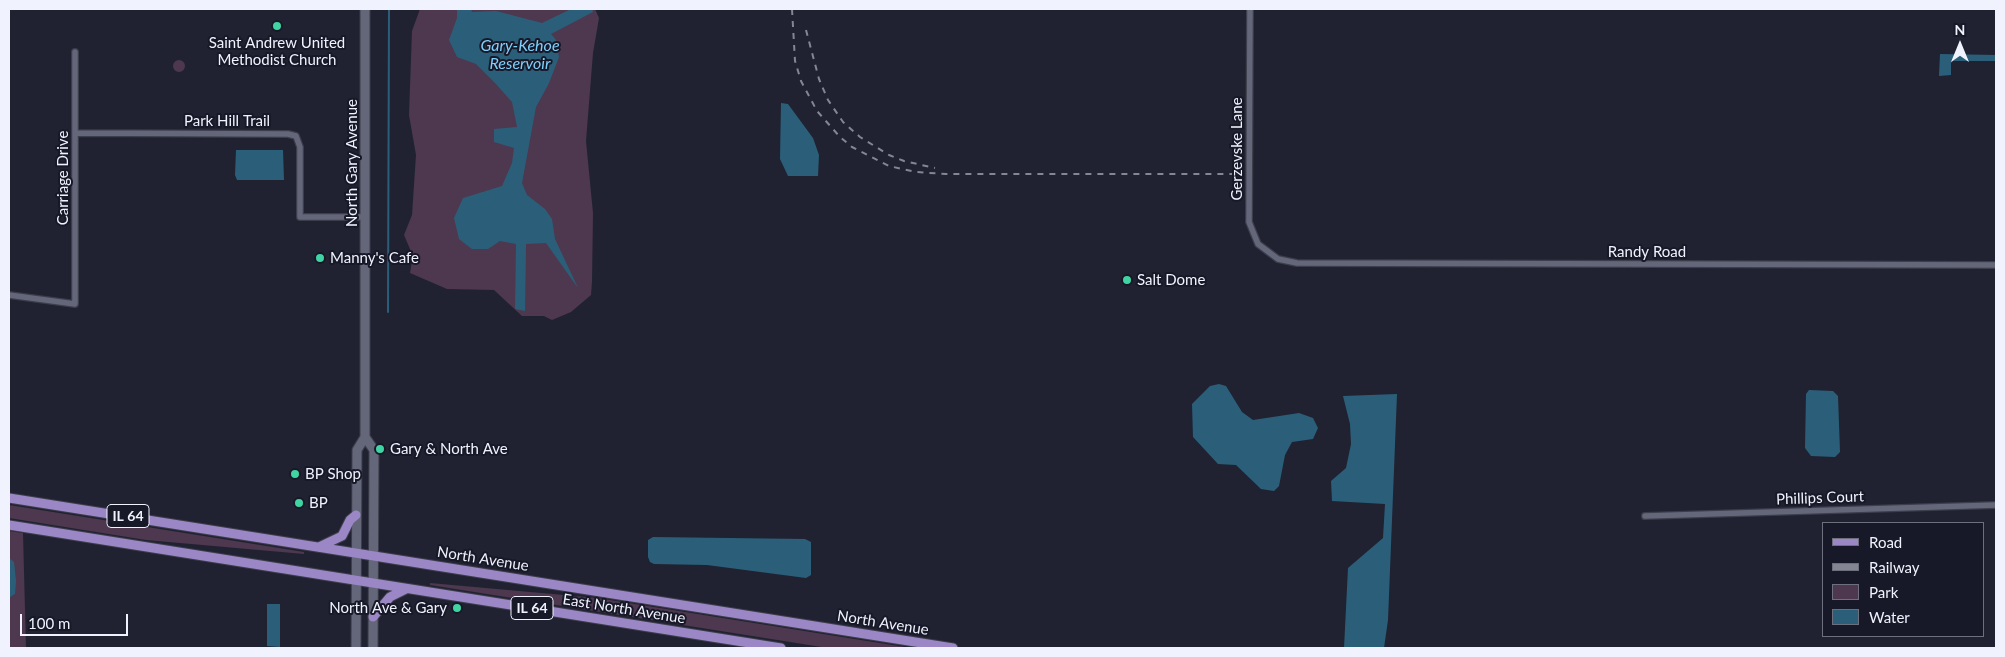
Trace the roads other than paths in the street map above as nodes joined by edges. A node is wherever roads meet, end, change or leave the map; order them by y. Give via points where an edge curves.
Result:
1 (365, 9) edge
2 (1250, 9) edge
3 (76, 52) dead end
4 (75, 133) junction
5 (366, 217) junction
6 (1297, 263) joint
7 (1996, 265) edge
8 (9, 295) edge
9 (365, 437) junction
10 (9, 498) edge
11 (1996, 505) edge
12 (356, 515) junction
13 (1645, 516) dead end
14 (9, 525) edge
15 (320, 547) junction
16 (356, 552) junction
17 (374, 555) junction
18 (356, 580) junction
19 (374, 583) junction
20 (407, 588) junction
21 (374, 617) junction
22 (356, 648) edge
23 (373, 648) edge
24 (781, 648) edge
25 (953, 648) edge

1 - 5 street, North Gary Avenue
2 - 6 street, Gerzevske Lane via 1249,222 1258,244 1278,259
3 - 4 street, Carriage Drive
4 - 5 street, Park Hill Trail via 293,135 300,147 300,217
4 - 8 street, Carriage Drive via 75,304
5 - 9 street, North Gary Avenue
6 - 7 street, Randy Road
9 - 12 street, North Gary Avenue via 357,450
9 - 17 street, North Gary Avenue via 374,450
10 - 15 main road, North Avenue / IL 64
11 - 13 street, Phillips Court
12 - 15 main road via 342,536
12 - 16 street, North Gary Avenue
14 - 18 main road, IL 64
15 - 16 main road, North Avenue / IL 64
16 - 17 main road, North Avenue / IL 64
16 - 18 street, North Gary Avenue
17 - 19 street, North Gary Avenue
17 - 25 main road, North Avenue / IL 64
18 - 19 main road, IL 64
18 - 22 street, North Gary Avenue
19 - 20 main road, East North Avenue / IL 64
19 - 21 street, North Gary Avenue
20 - 21 main road via 390,597
20 - 24 main road, East North Avenue / IL 64
21 - 23 street, North Gary Avenue

